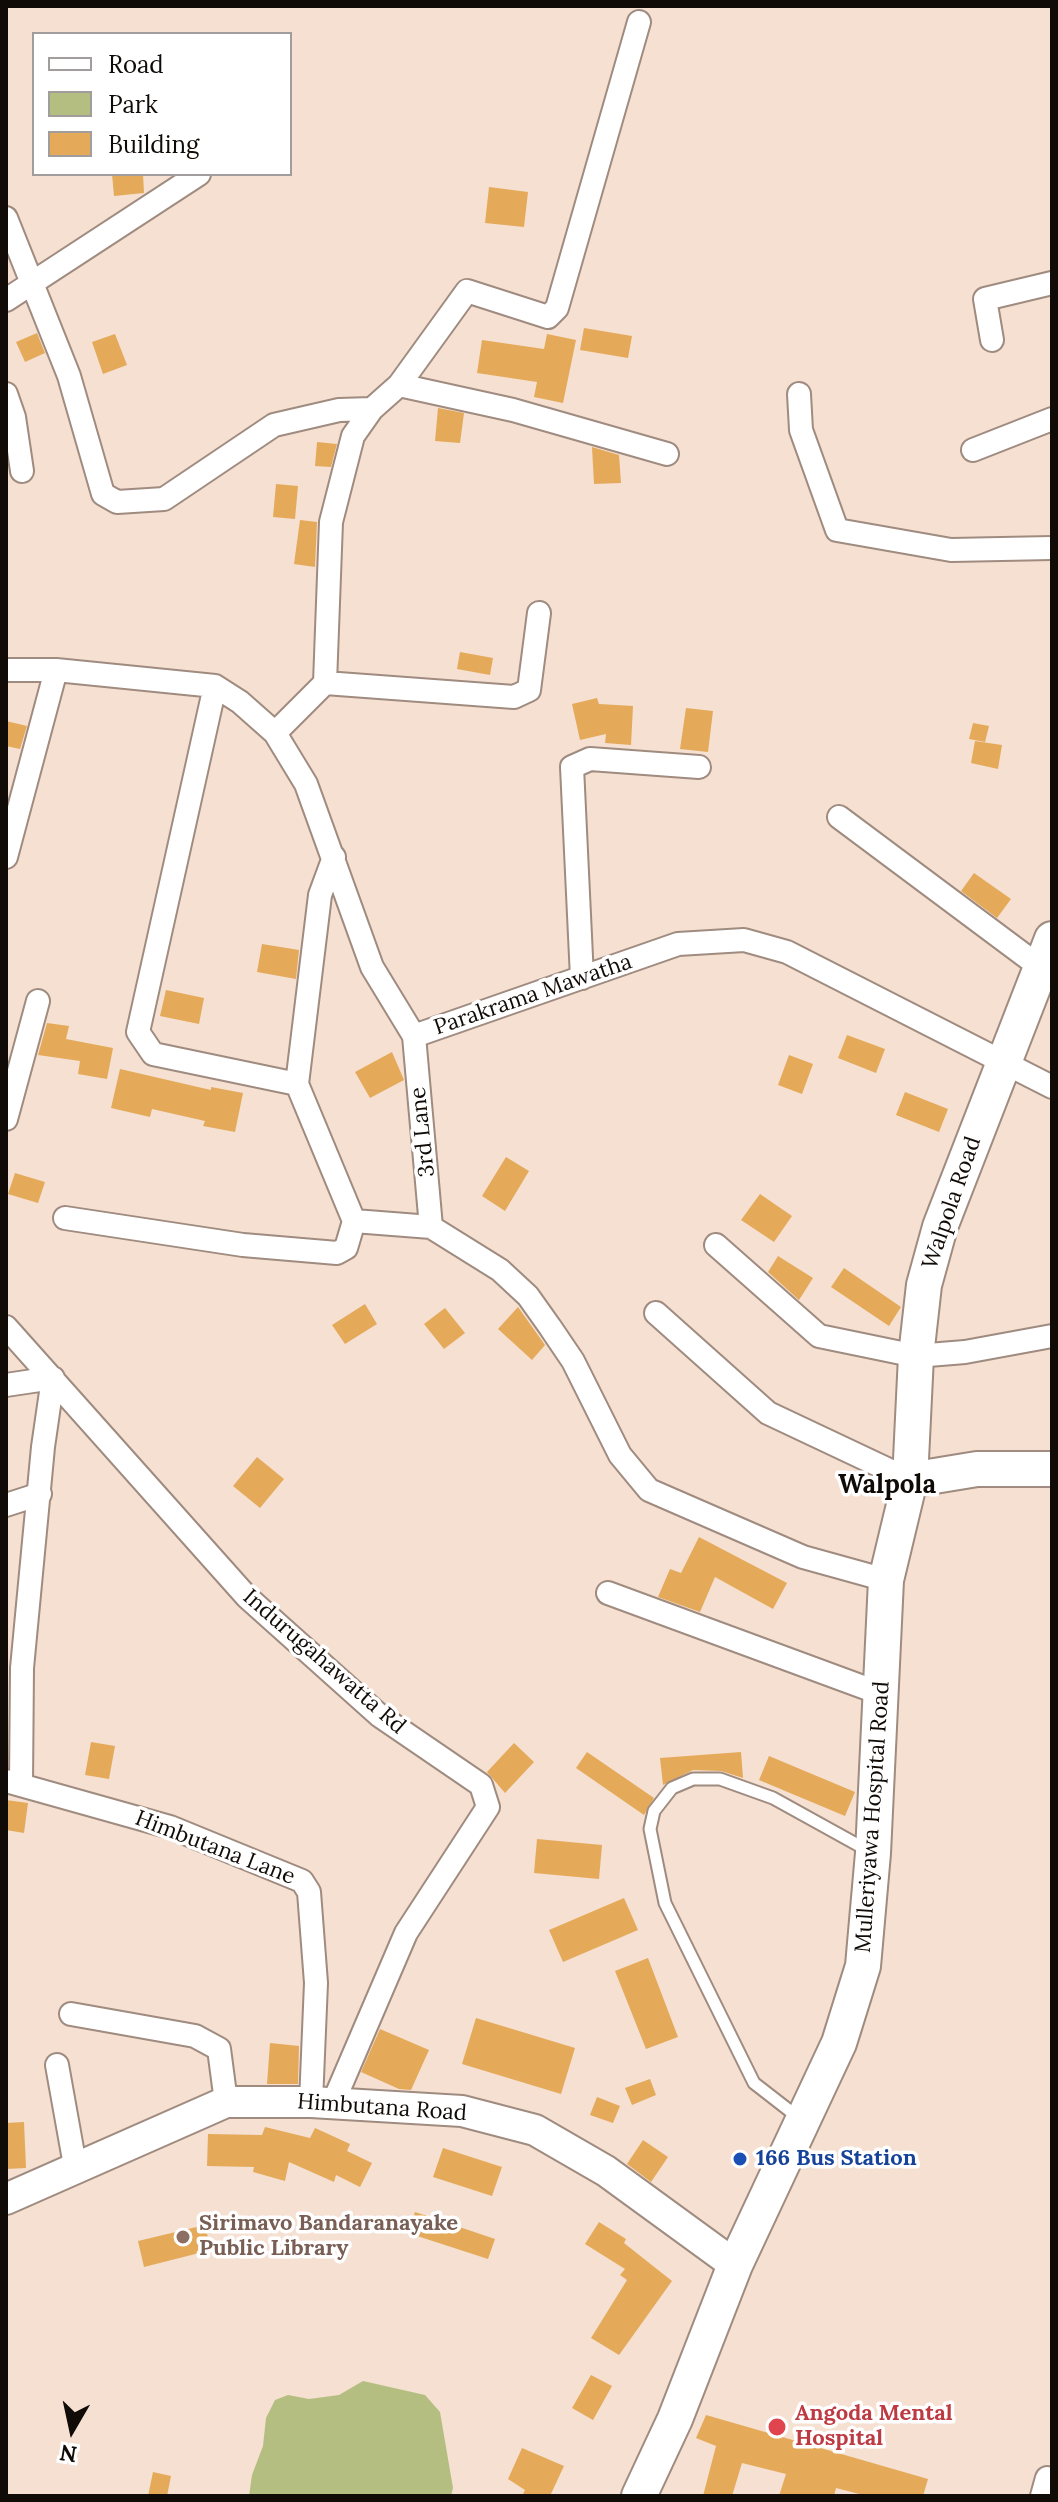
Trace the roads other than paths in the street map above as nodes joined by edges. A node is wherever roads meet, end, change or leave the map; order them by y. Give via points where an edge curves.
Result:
1 (639, 22) dead end
2 (196, 176) edge
3 (6, 218) edge
4 (33, 283) junction
5 (1052, 283) edge
6 (6, 300) edge
7 (992, 340) dead end
8 (399, 385) junction
9 (6, 394) edge
10 (799, 394) dead end
11 (372, 409) junction
12 (1052, 419) edge
13 (973, 450) dead end
14 (667, 454) dead end
15 (22, 471) dead end
16 (1052, 548) edge
17 (539, 613) dead end
18 (6, 670) edge
19 (56, 670) junction
20 (325, 683) junction
21 (215, 686) junction
22 (275, 733) junction
23 (699, 767) dead end
24 (839, 817) dead end
25 (6, 857) edge
26 (334, 857) junction
27 (1046, 953) edge
28 (582, 978) junction
29 (38, 1001) dead end
30 (414, 1036) junction
31 (1005, 1061) junction
32 (297, 1084) junction
33 (1052, 1087) edge
34 (6, 1119) edge
35 (65, 1218) dead end
36 (354, 1221) junction
37 (431, 1227) junction
38 (716, 1245) dead end
39 (656, 1313) dead end
40 (6, 1327) edge
41 (1052, 1336) edge
42 (916, 1356) junction
43 (53, 1378) junction
44 (6, 1385) edge
45 (1052, 1469) edge
46 (910, 1480) junction
47 (40, 1494) junction
48 (6, 1505) edge
49 (886, 1580) junction
50 (608, 1593) dead end
51 (882, 1694) junction
52 (13, 1782) edge
53 (873, 1853) junction
54 (71, 2014) dead end
55 (57, 2065) dead end
56 (226, 2102) junction
57 (322, 2102) junction
58 (803, 2120) junction
59 (76, 2171) junction
60 (6, 2199) edge
61 (735, 2265) junction
62 (1052, 2479) edge
63 (639, 2496) edge
64 (1042, 2496) edge

1 - 8 street via 557,308 548,317 467,291
2 - 4 street
3 - 4 street
4 - 6 street
4 - 11 street via 69,376 103,494 117,502 164,499 274,425 339,410
5 - 7 street via 985,299
8 - 11 street
8 - 14 street via 513,410
9 - 15 street
10 - 16 street via 801,430 837,530 951,550
11 - 20 street via 353,436 331,522
12 - 13 street
17 - 20 street via 529,690 514,697
18 - 19 street, Parakrama Mawatha
19 - 21 street, Parakrama Mawatha
19 - 25 street
20 - 22 street
21 - 22 street, Parakrama Mawatha
21 - 32 street via 138,1032 153,1054
22 - 26 street, Parakrama Mawatha via 306,784
23 - 28 street via 590,759 572,767
24 - 27 street
26 - 30 street, Parakrama Mawatha via 372,967
26 - 32 street via 320,895
27 - 31 main road, Walpola Road
28 - 30 street, Parakrama Mawatha
28 - 31 street, Parakrama Mawatha via 678,944 744,940 787,952
29 - 34 street
30 - 37 street, 3rd Lane
31 - 33 street, Parakrama Mawatha
31 - 42 main road, Walpola Road via 940,1227 924,1285
32 - 36 street
35 - 36 street via 243,1245 337,1253 346,1248
36 - 37 street
37 - 49 street via 500,1270 528,1296 573,1361 620,1455 649,1490 803,1557
38 - 42 street via 819,1336
39 - 46 street via 768,1413
40 - 43 street, Indurugahawatta Rd
41 - 42 street
42 - 46 main road, Walpola Road
43 - 44 street
43 - 47 street
43 - 57 street, Indurugahawatta Rd via 247,1597 380,1716 481,1785 488,1807 406,1933
45 - 46 main road via 977,1469
46 - 49 main road, Mulleriyawa Hospital Road
47 - 48 street
47 - 52 street
49 - 51 main road, Mulleriyawa Hospital Road
50 - 51 street
51 - 53 main road, Mulleriyawa Hospital Road
52 - 57 street, Himbutana Lane via 170,1827 302,1881 309,1892
53 - 58 main road, Mulleriyawa Hospital Road via 863,1966 839,2043
53 - 58 lane via 773,1798 720,1779 693,1779 672,1788 652,1820 665,1903 754,2083
54 - 56 street via 195,2036 219,2049
55 - 59 street
56 - 57 street, Himbutana Road
56 - 59 street, Himbutana Road
57 - 61 street, Himbutana Road via 462,2111 535,2130 606,2171
58 - 61 main road, Mulleriyawa Hospital Road
59 - 60 street, Himbutana Road
61 - 63 main road, Mulleriyawa Hospital Road
62 - 64 street via 1047,2478

